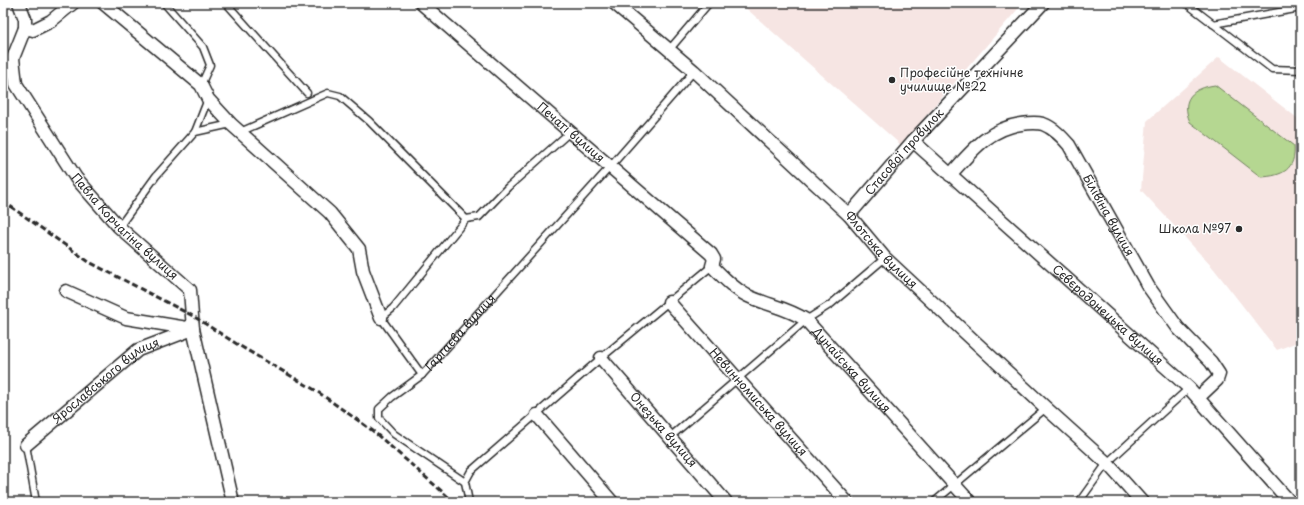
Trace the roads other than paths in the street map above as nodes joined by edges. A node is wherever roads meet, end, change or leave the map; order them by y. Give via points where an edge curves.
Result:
1 (19, 3) edge
2 (73, 3) edge
3 (103, 3) edge
4 (164, 3) edge
5 (226, 3) edge
6 (294, 3) edge
7 (299, 3) edge
8 (421, 3) edge
9 (614, 3) edge
10 (709, 3) edge
11 (1043, 3) edge
12 (1186, 3) edge
13 (1301, 8) edge
14 (1212, 24) junction
15 (25, 28) junction
16 (669, 50) junction
17 (1301, 70) edge
18 (694, 71) junction
19 (201, 85) junction
20 (307, 93) dead end
21 (208, 99) junction
22 (235, 128) junction
23 (196, 132) junction
24 (570, 132) junction
25 (913, 141) junction
26 (610, 167) junction
27 (950, 175) junction
28 (849, 215) junction
29 (466, 219) junction
30 (119, 227) junction
31 (885, 258) junction
32 (712, 266) junction
33 (66, 291) dead end
34 (669, 302) junction
35 (381, 318) junction
36 (806, 320) junction
37 (193, 329) junction
38 (601, 358) junction
39 (422, 374) junction
40 (737, 379) junction
41 (1189, 388) junction
42 (1198, 398) junction
43 (1046, 408) junction
44 (537, 415) junction
45 (669, 438) junction
46 (26, 446) joint
47 (1107, 463) junction
48 (465, 482) junction
49 (955, 484) junction
50 (232, 498) dead end
51 (36, 502) edge
52 (469, 502) edge
53 (612, 502) edge
54 (726, 502) edge
55 (847, 502) edge
56 (934, 502) edge
57 (970, 502) edge
58 (1079, 502) edge
59 (1142, 502) edge
60 (1290, 502) edge

1 - 15 street via 25,19
2 - 15 street via 50,21 33,30
3 - 19 street, Гаргаєва вулиця
4 - 19 lane via 203,47 210,65
5 - 20 lane
6 - 7 lane
8 - 24 street, Печаті вулиця
9 - 16 street, Флотська вулиця
10 - 16 lane
11 - 25 street, Стасової провулок
12 - 14 lane
13 - 14 lane
14 - 17 lane via 1272,69
15 - 30 street, Павла Корчагіна вулиця via 13,58 16,84 76,178
16 - 18 street, Флотська вулиця
18 - 26 lane, Гаргаєва вулиця
18 - 28 street, Флотська вулиця
19 - 21 street, Гаргаєва вулиця
21 - 22 street, Гаргаєва вулиця
21 - 23 lane
22 - 23 lane
22 - 29 lane via 328,93 340,96
22 - 35 street, Гаргаєва вулиця via 330,213 359,249 363,271
23 - 30 lane via 156,176
24 - 26 street, Печаті вулиця
24 - 29 lane via 479,216
25 - 27 street, Сєвєродонецька вулиця
25 - 28 street, Стасової провулок
26 - 32 street, Печаті вулиця via 711,254 714,259
26 - 39 lane, Гаргаєва вулиця
27 - 41 street, Сєвєродонецька вулиця
27 - 42 street, Білівіна вулиця via 983,140 1002,128 1028,123 1043,124 1057,132 1069,145 1148,286 1178,328 1211,362 1219,374 1217,380
28 - 31 street, Флотська вулиця
29 - 35 lane via 393,308
30 - 37 street, Павла Корчагіна вулиця via 190,290
31 - 36 lane via 831,304
31 - 43 street, Флотська вулиця
32 - 34 lane
32 - 36 street, Дунайська вулиця via 734,288
33 - 37 street via 126,318
34 - 38 lane
34 - 40 street, Невинномиська вулиця
35 - 39 lane, Гаргаєва вулиця
36 - 40 lane
36 - 49 street, Дунайська вулиця
37 - 46 street, Ярославського вулиця via 138,350
37 - 50 street, Павла Корчагіна вулиця
38 - 44 lane
38 - 45 street, Онезька вулиця
39 - 48 lane via 379,409 379,418 394,434
40 - 45 lane
40 - 55 street, Невинномиська вулиця
41 - 42 street, Сєвєродонецька вулиця
41 - 47 lane
42 - 60 street, Сєвєродонецька вулиця
43 - 47 street, Флотська вулиця
43 - 49 lane
44 - 48 lane via 472,471
44 - 53 street
45 - 54 street, Онезька вулиця
46 - 51 lane
47 - 58 lane
47 - 59 street, Флотська вулиця
48 - 52 lane
49 - 56 lane
49 - 57 street, Дунайська вулиця

